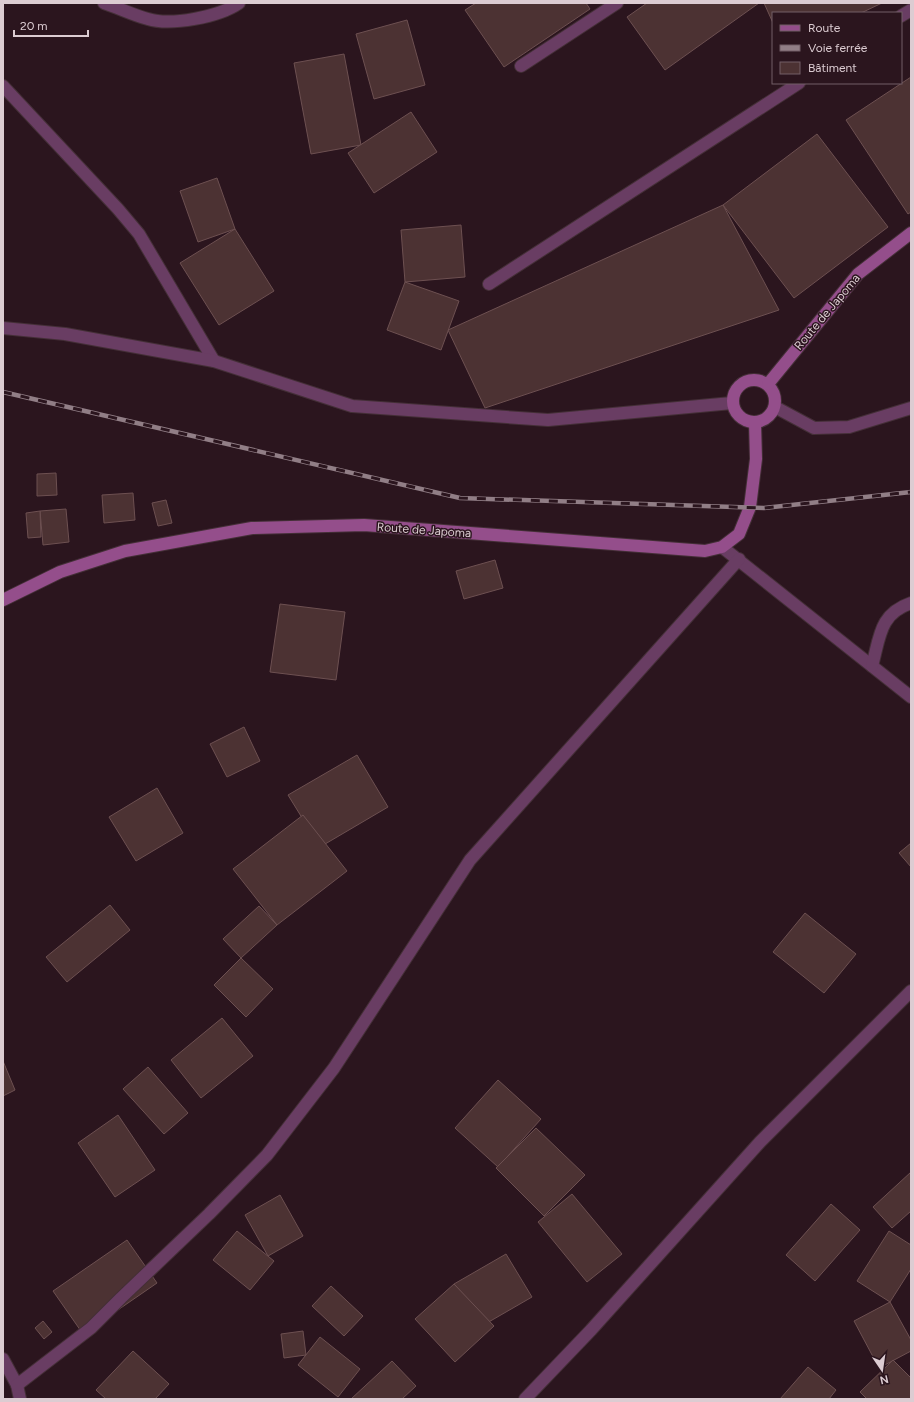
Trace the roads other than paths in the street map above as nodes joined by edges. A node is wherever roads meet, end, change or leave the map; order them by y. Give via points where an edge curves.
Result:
1 (104, 3) edge
2 (239, 3) edge
3 (617, 3) edge
4 (116, 5) edge
5 (911, 10) edge
6 (902, 15) edge
7 (521, 66) dead end
8 (797, 84) edge
9 (3, 86) edge
10 (911, 233) edge
11 (489, 284) dead end
12 (3, 328) edge
13 (214, 361) junction
14 (768, 384) junction
15 (732, 403) junction
16 (775, 407) junction
17 (911, 408) edge
18 (755, 423) junction
19 (722, 547) junction
20 (738, 560) junction
21 (3, 600) edge
22 (911, 603) edge
23 (872, 666) junction
24 (911, 697) edge
25 (911, 992) edge
26 (3, 1359) edge
27 (16, 1385) junction
28 (20, 1399) edge
29 (525, 1399) edge

1 - 4 street
2 - 4 street via 228,10 183,21 149,20
3 - 7 street
5 - 6 street
8 - 11 street
9 - 13 street via 140,234
10 - 14 street, Route de Japoma via 858,274
12 - 13 street via 65,334
13 - 15 street via 352,406 548,420
14 - 15 street via 756,379 744,381 734,390
14 - 16 street via 775,394
15 - 18 street via 739,417
16 - 17 street via 814,428 849,427
16 - 18 street via 767,418
18 - 19 street, Route de Japoma via 756,459 750,506 738,534
19 - 20 street
19 - 21 street, Route de Japoma via 705,551 364,525 252,528 125,551 60,572
20 - 23 street
20 - 27 street via 470,860 334,1068 266,1154 210,1214 91,1328
22 - 23 street via 900,607 886,619
23 - 24 street
25 - 29 street via 760,1142 591,1330
26 - 27 street
27 - 28 street

